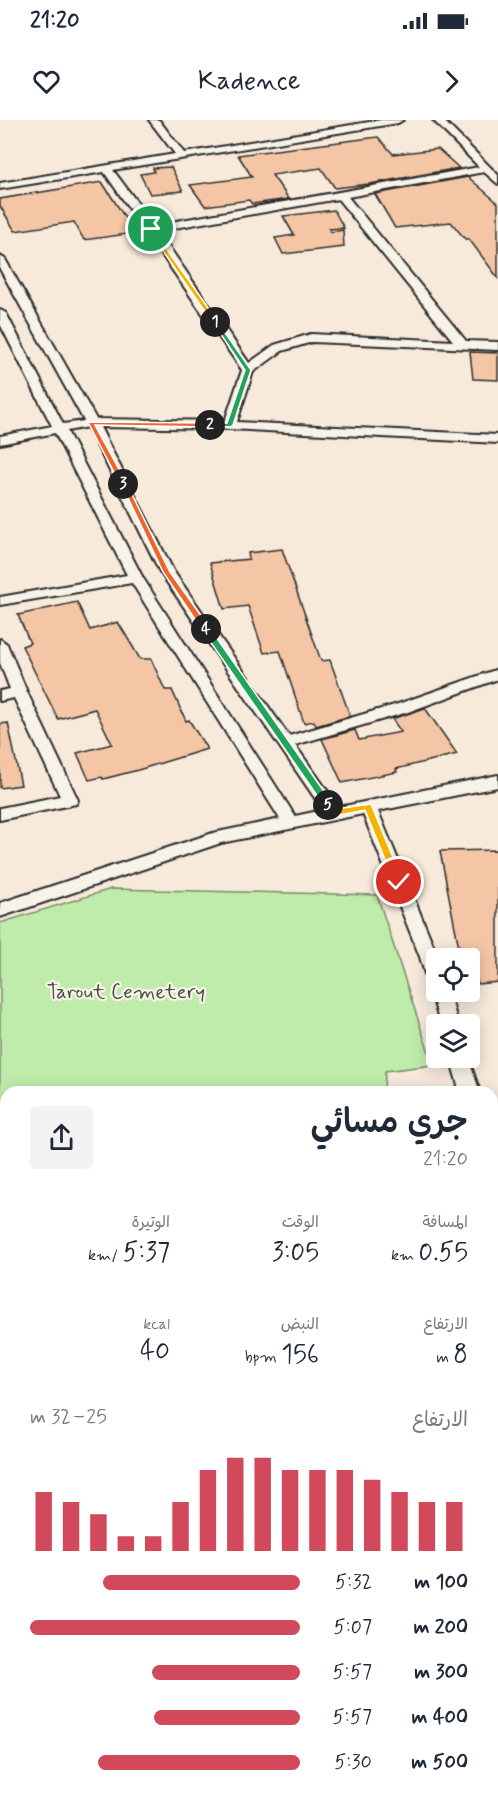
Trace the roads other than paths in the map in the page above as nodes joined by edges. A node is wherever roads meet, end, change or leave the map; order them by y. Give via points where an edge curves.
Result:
1 (154, 120) edge
2 (398, 120) edge
3 (438, 120) edge
4 (181, 156) junction
5 (106, 168) junction
6 (486, 169) junction
7 (498, 181) edge
8 (0, 186) edge
9 (341, 195) junction
10 (151, 229) junction
11 (0, 259) edge
12 (0, 313) edge
13 (463, 345) junction
14 (498, 346) edge
15 (248, 370) junction
16 (91, 423) junction
17 (230, 425) junction
18 (60, 431) junction
19 (498, 439) edge
20 (0, 440) edge
21 (136, 578) junction
22 (0, 602) edge
23 (0, 644) edge
24 (498, 674) edge
25 (19, 692) junction
26 (0, 696) edge
27 (286, 742) junction
28 (498, 781) edge
29 (368, 806) junction
30 (334, 813) junction
31 (0, 814) edge
32 (290, 822) junction
33 (0, 910) edge
34 (426, 950) edge
35 (462, 1068) edge
36 (468, 1086) edge

1 - 4 street
2 - 4 street
3 - 6 street
4 - 5 street
5 - 8 street
5 - 10 street
6 - 7 street
6 - 9 street
9 - 10 street
9 - 13 street
10 - 15 street
11 - 16 street
12 - 18 street
13 - 14 street
13 - 15 street via 311,338 278,348
15 - 17 street
16 - 17 street
16 - 18 street
16 - 27 street via 166,572
17 - 19 street
18 - 20 street
18 - 21 street
21 - 22 street
21 - 32 street
23 - 25 street
24 - 27 street via 404,708
25 - 26 street
25 - 31 street via 70,800
27 - 30 street
28 - 29 street
29 - 30 street
29 - 34 street
30 - 32 street
32 - 33 street via 219,837
35 - 36 street

